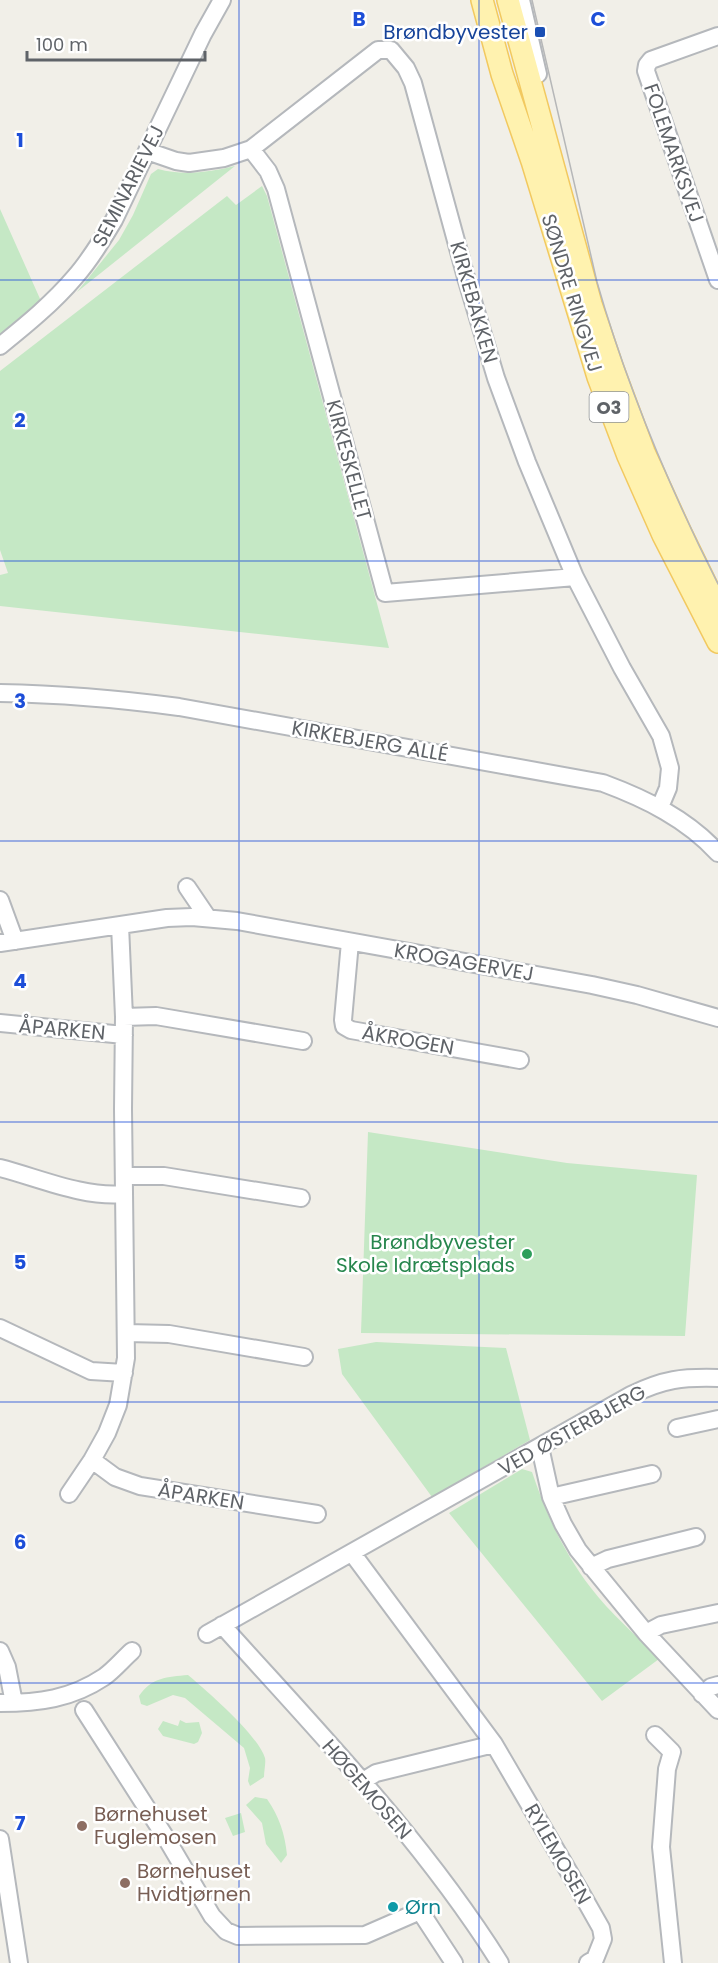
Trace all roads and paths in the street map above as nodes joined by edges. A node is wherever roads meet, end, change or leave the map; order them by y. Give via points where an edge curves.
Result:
1 (222, 0) edge
2 (482, 0) edge
3 (495, 0) edge
4 (508, 0) edge
5 (521, 0) edge
6 (718, 36) edge
7 (251, 149) junction
8 (147, 151) junction
9 (549, 154) junction
10 (718, 280) edge
11 (0, 346) edge
12 (575, 577) junction
13 (718, 609) edge
14 (718, 642) edge
15 (0, 693) edge
16 (660, 807) junction
17 (718, 853) edge
18 (187, 887) dead end
19 (0, 900) edge
20 (208, 918) junction
21 (120, 925) junction
22 (7, 942) edge
23 (350, 942) junction
24 (124, 1017) junction
25 (718, 1018) edge
26 (0, 1023) edge
27 (124, 1035) junction
28 (303, 1041) dead end
29 (520, 1060) dead end
30 (0, 1167) edge
31 (124, 1176) junction
32 (124, 1194) junction
33 (301, 1198) dead end
34 (0, 1328) edge
35 (127, 1333) junction
36 (304, 1357) dead end
37 (124, 1373) junction
38 (718, 1378) edge
39 (718, 1419) edge
40 (677, 1428) dead end
41 (540, 1447) junction
42 (92, 1460) junction
43 (652, 1474) dead end
44 (69, 1494) dead end
45 (551, 1497) junction
46 (317, 1513) dead end
47 (696, 1537) dead end
48 (352, 1552) junction
49 (591, 1568) junction
50 (718, 1612) edge
51 (646, 1633) junction
52 (0, 1651) edge
53 (132, 1651) dead end
54 (718, 1685) edge
55 (702, 1694) junction
56 (7, 1703) edge
57 (84, 1710) dead end
58 (718, 1710) edge
59 (656, 1735) dead end
60 (494, 1744) junction
61 (363, 1781) junction
62 (0, 1839) edge
63 (1, 1857) edge
64 (18, 1963) edge
65 (454, 1963) edge
66 (500, 1963) edge
67 (588, 1963) edge
68 (673, 1963) edge

1 - 8 street, SEMINARIEVEJ
2 - 14 main road, SØNDRE RINGVEJ / O3 via 598,377 663,535
3 - 9 main road via 530,119
4 - 9 main road, SØNDRE RINGVEJ / O3
5 - 9 street via 550,126
6 - 10 street, FOLEMARKSVEJ via 651,60 646,71
7 - 8 street, KIRKEBAKKEN via 189,163
7 - 12 street, KIRKESKELLET via 276,189 385,593
7 - 12 street, KIRKEBAKKEN via 378,50 391,50 406,68 418,98 496,378
8 - 11 street, SEMINARIEVEJ via 97,250 31,321
9 - 13 main road, SØNDRE RINGVEJ / O3 via 613,369 644,452
12 - 16 street, KIRKEBAKKEN via 661,736 670,768 668,788
15 - 16 street, KIRKEBJERG ALLÉ via 65,694 180,707 603,783
16 - 17 street, KIRKEBJERG ALLÉ
18 - 20 street
19 - 22 street
20 - 21 street, KROGAGERVEJ via 167,918
20 - 23 street, KROGAGERVEJ
21 - 22 street, KROGAGERVEJ
21 - 24 street, ÅPARKEN
23 - 25 street, KROGAGERVEJ via 592,985
23 - 29 street, ÅKROGEN via 344,1026
24 - 27 street, ÅPARKEN
24 - 28 street, ÅPARKEN via 156,1016
26 - 27 street, ÅPARKEN
27 - 31 street, ÅPARKEN
30 - 32 street via 85,1192
31 - 32 street, ÅPARKEN
31 - 33 street via 164,1176
32 - 35 street, ÅPARKEN
34 - 37 street via 91,1371
35 - 36 street via 169,1334
35 - 37 street, ÅPARKEN
37 - 42 street, ÅPARKEN via 118,1405
38 - 41 street, VED ØSTERBJERG via 673,1379 646,1388
39 - 40 street
41 - 45 street
41 - 48 street, VED ØSTERBJERG
42 - 44 street, ÅPARKEN
42 - 46 street, ÅPARKEN via 115,1477 140,1486
43 - 45 street
45 - 49 street
47 - 49 street via 608,1559
48 - 60 street, RYLEMOSEN
48 - 61 street, HØGEMOSEN via 215,1629
49 - 51 street
50 - 51 street via 661,1624
51 - 55 street
52 - 56 street via 7,1667
53 - 56 street via 106,1676 77,1692 57,1699
54 - 55 street
55 - 58 street
57 - 65 street via 212,1916 226,1930 238,1936 365,1935 420,1911
59 - 68 street via 672,1752 667,1769 661,1847
60 - 61 street via 376,1773
60 - 67 street, RYLEMOSEN via 601,1928 600,1949
61 - 66 street, HØGEMOSEN via 446,1884
62 - 63 street
63 - 64 street

